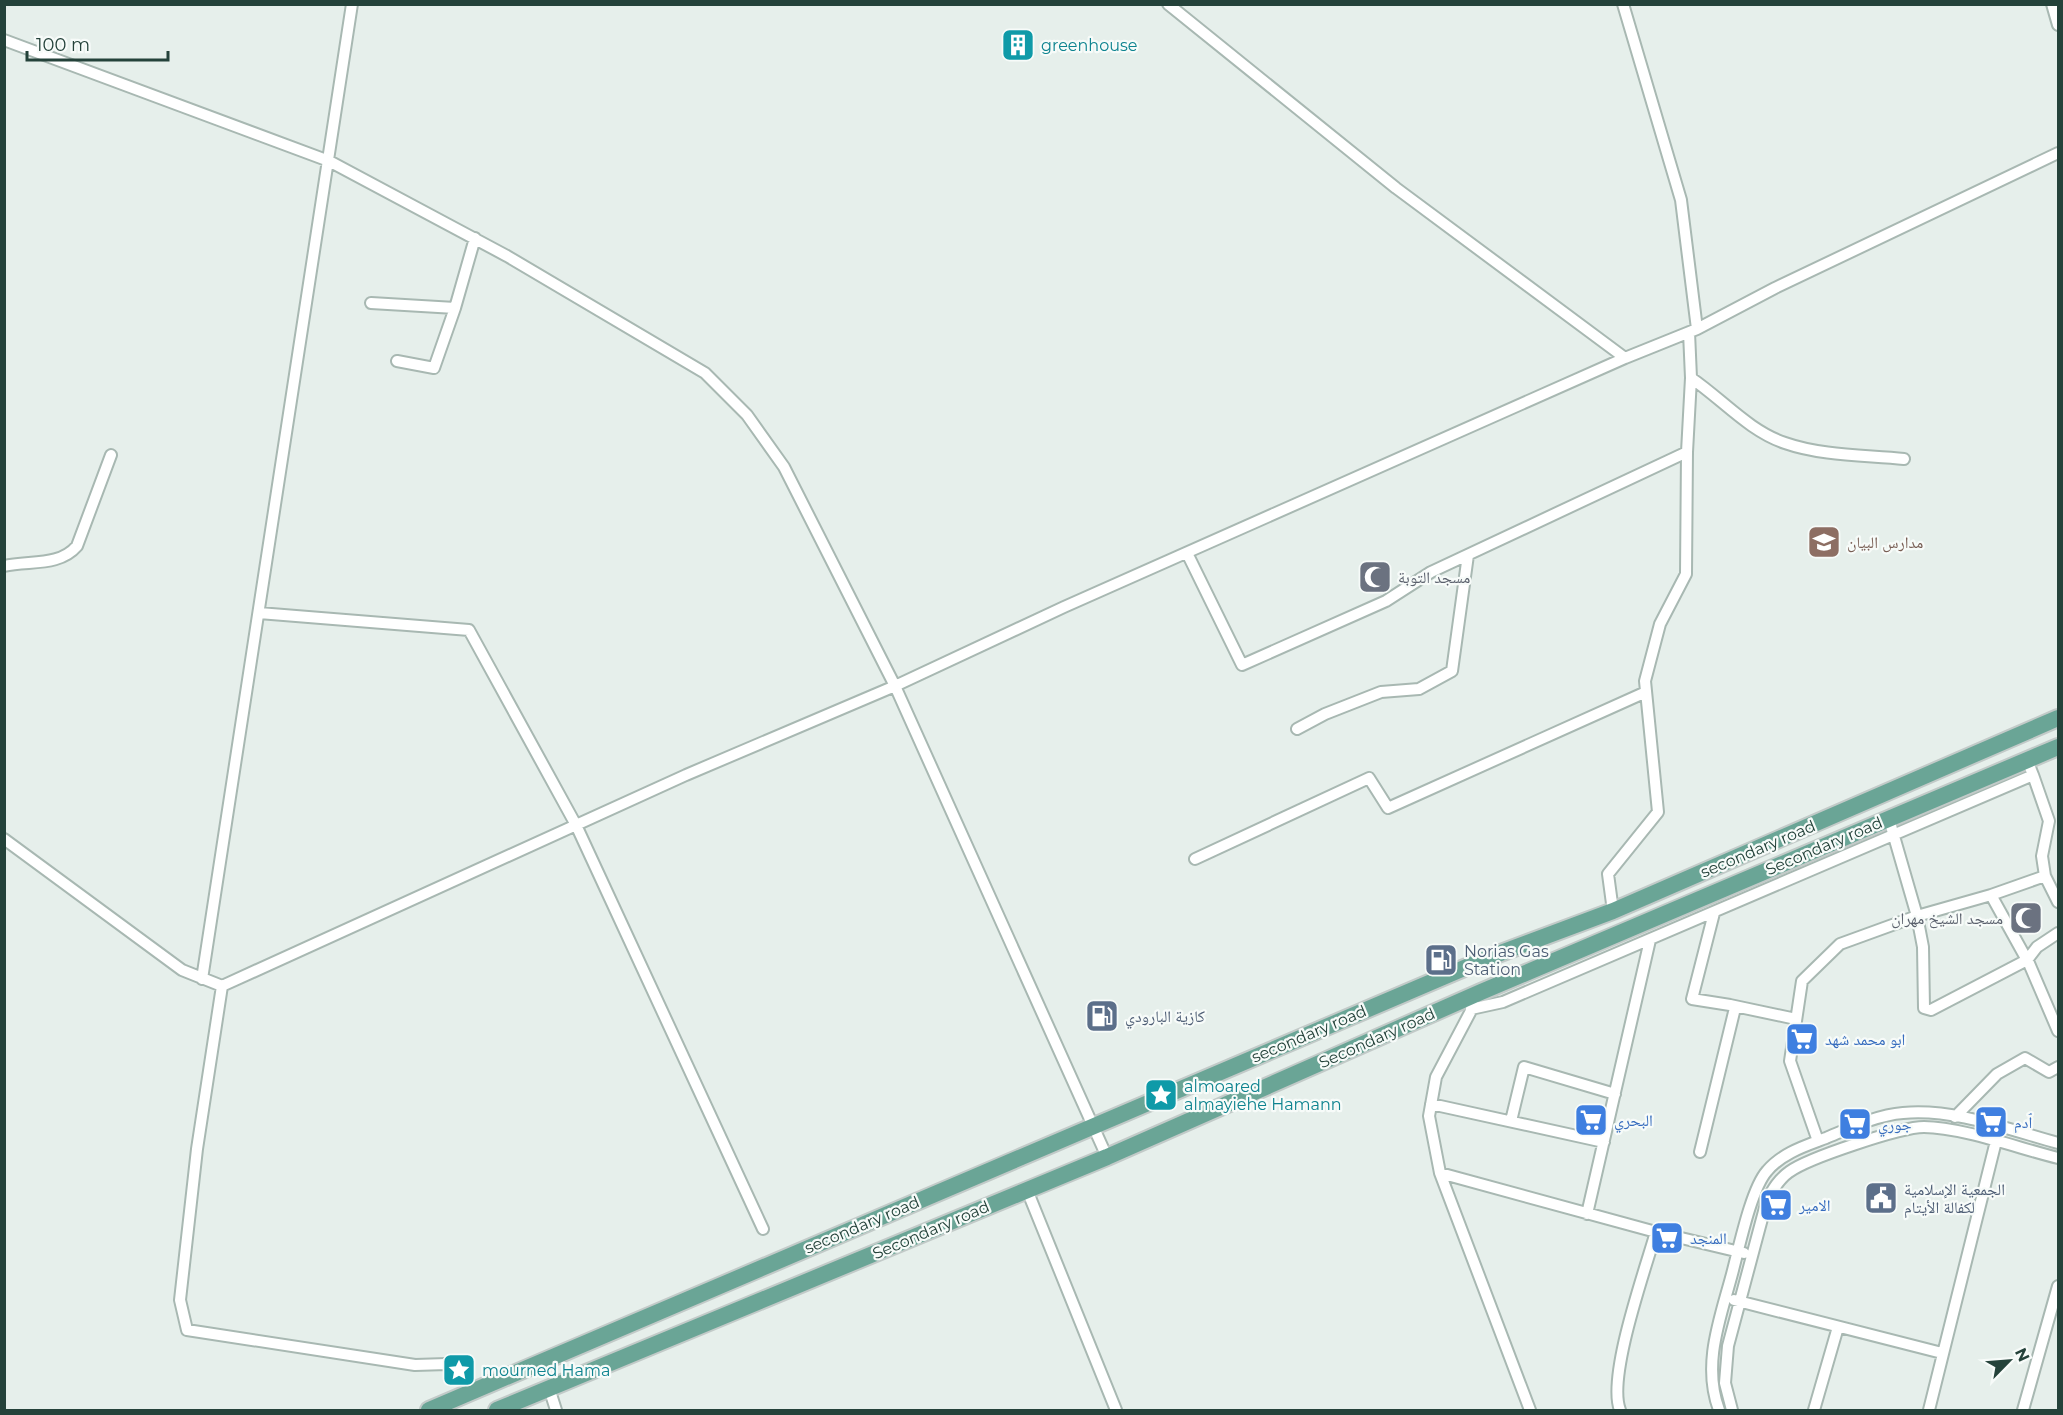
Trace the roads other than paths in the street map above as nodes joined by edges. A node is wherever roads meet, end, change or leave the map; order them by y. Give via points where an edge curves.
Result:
1 (352, 4) edge
2 (1168, 4) edge
3 (1623, 4) edge
4 (2052, 4) edge
5 (2058, 25) edge
6 (4, 40) edge
7 (2058, 153) edge
8 (329, 161) junction
9 (475, 238) junction
10 (371, 303) dead end
11 (455, 308) junction
12 (1693, 331) junction
13 (1625, 357) junction
14 (396, 361) dead end
15 (1691, 378) junction
16 (1687, 452) junction
17 (111, 455) dead end
18 (1904, 459) dead end
19 (1187, 553) junction
20 (1468, 555) junction
21 (4, 566) edge
22 (259, 613) junction
23 (895, 687) junction
24 (1646, 693) junction
25 (2058, 718) edge
26 (1297, 729) dead end
27 (2058, 747) edge
28 (2030, 768) junction
29 (2054, 820) edge
30 (576, 825) junction
31 (1892, 826) junction
32 (4, 839) edge
33 (1195, 859) dead end
34 (2044, 876) junction
35 (1991, 895) junction
36 (2058, 902) edge
37 (1613, 911) junction
38 (1714, 913) junction
39 (1917, 916) junction
40 (2058, 933) edge
41 (1650, 940) junction
42 (2027, 960) junction
43 (202, 979) junction
44 (222, 986) junction
45 (1481, 992) junction
46 (1734, 1008) junction
47 (1471, 1010) junction
48 (1796, 1020) junction
49 (2058, 1030) edge
50 (2058, 1067) edge
51 (1615, 1094) junction
52 (1431, 1104) junction
53 (1955, 1117) junction
54 (1511, 1121) junction
55 (1094, 1126) junction
56 (1998, 1127) junction
57 (1818, 1141) junction
58 (1604, 1142) junction
59 (1996, 1142) junction
60 (2058, 1143) edge
61 (1700, 1152) dead end
62 (1107, 1157) junction
63 (2058, 1158) edge
64 (1440, 1173) junction
65 (1027, 1190) junction
66 (1587, 1214) junction
67 (763, 1229) dead end
68 (1656, 1232) junction
69 (1738, 1252) junction
70 (1752, 1255) junction
71 (2058, 1286) edge
72 (1726, 1297) junction
73 (1740, 1302) junction
74 (1838, 1327) junction
75 (1942, 1353) junction
76 (549, 1388) junction
77 (475, 1389) junction
78 (429, 1410) edge
79 (496, 1410) edge
80 (556, 1410) edge
81 (1116, 1410) edge
82 (1530, 1410) edge
83 (1620, 1410) edge
84 (1719, 1410) edge
85 (1732, 1410) edge
86 (1814, 1410) edge
87 (1929, 1410) edge
88 (2023, 1410) edge

1 - 8 street
2 - 13 street via 1396,188
3 - 12 street via 1681,200
4 - 5 street
6 - 8 street
7 - 12 street
8 - 9 street
8 - 22 street
9 - 11 street
9 - 23 street via 705,373 747,414 784,467
10 - 11 street
11 - 14 street via 434,368
12 - 13 street
12 - 15 street
13 - 19 street
15 - 16 street
15 - 18 street via 1750,424 1785,443
16 - 20 street
16 - 24 street via 1686,574 1660,624 1645,681
17 - 21 street via 73,551 55,560
19 - 20 street via 1242,665 1386,601 1431,572
19 - 23 street
20 - 26 street via 1452,671 1419,689 1381,692
22 - 30 street via 469,630
22 - 43 street
23 - 30 street
23 - 55 street
24 - 33 street via 1388,808 1369,778
24 - 37 street via 1658,812 1608,874
25 - 37 main road, secondary road
27 - 28 main road, Secondary road
28 - 29 street
28 - 31 main road, Secondary road
29 - 34 street via 2042,856
30 - 44 street
30 - 67 street
31 - 38 street
31 - 39 street
31 - 45 main road, Secondary road
32 - 43 street via 182,970
34 - 35 street
34 - 36 street
35 - 39 street
35 - 42 street
37 - 55 main road, secondary road via 1482,961
38 - 41 street
38 - 46 street via 1692,999
39 - 42 street via 1923,947 1924,1008 1931,1010
39 - 48 street via 1840,944 1802,981
40 - 42 street via 2037,947
41 - 47 street via 1503,1002
41 - 51 street
42 - 49 street
43 - 44 street
44 - 77 street via 197,1149 180,1300 187,1330 415,1365 447,1364
45 - 47 street
45 - 62 main road, Secondary road
46 - 48 street
46 - 61 street
47 - 52 street via 1436,1077
48 - 57 street via 1790,1061
50 - 53 street via 2049,1072 2025,1058 1997,1074
51 - 54 street via 1524,1066
51 - 58 street
52 - 54 street
52 - 64 street via 1429,1116
53 - 56 street
53 - 57 street via 1903,1113 1865,1122
54 - 58 street
55 - 62 street
55 - 77 main road, secondary road
56 - 59 street
56 - 60 street
57 - 69 street via 1788,1154 1766,1172
58 - 66 street
59 - 63 street
59 - 70 street via 1924,1127 1899,1130 1790,1171 1767,1200
59 - 75 street
62 - 65 main road, Secondary road
64 - 66 street
64 - 82 street
65 - 76 main road, Secondary road
65 - 81 street
66 - 68 street
68 - 69 street
68 - 83 street via 1629,1327 1618,1385
69 - 70 street
69 - 72 street
70 - 73 street
71 - 88 street
72 - 73 street
72 - 84 street via 1713,1342 1711,1370
73 - 74 street
73 - 85 street via 1728,1346 1725,1383
74 - 75 street
74 - 86 street
75 - 87 street
76 - 79 main road, Secondary road
76 - 80 street
77 - 78 main road, secondary road

